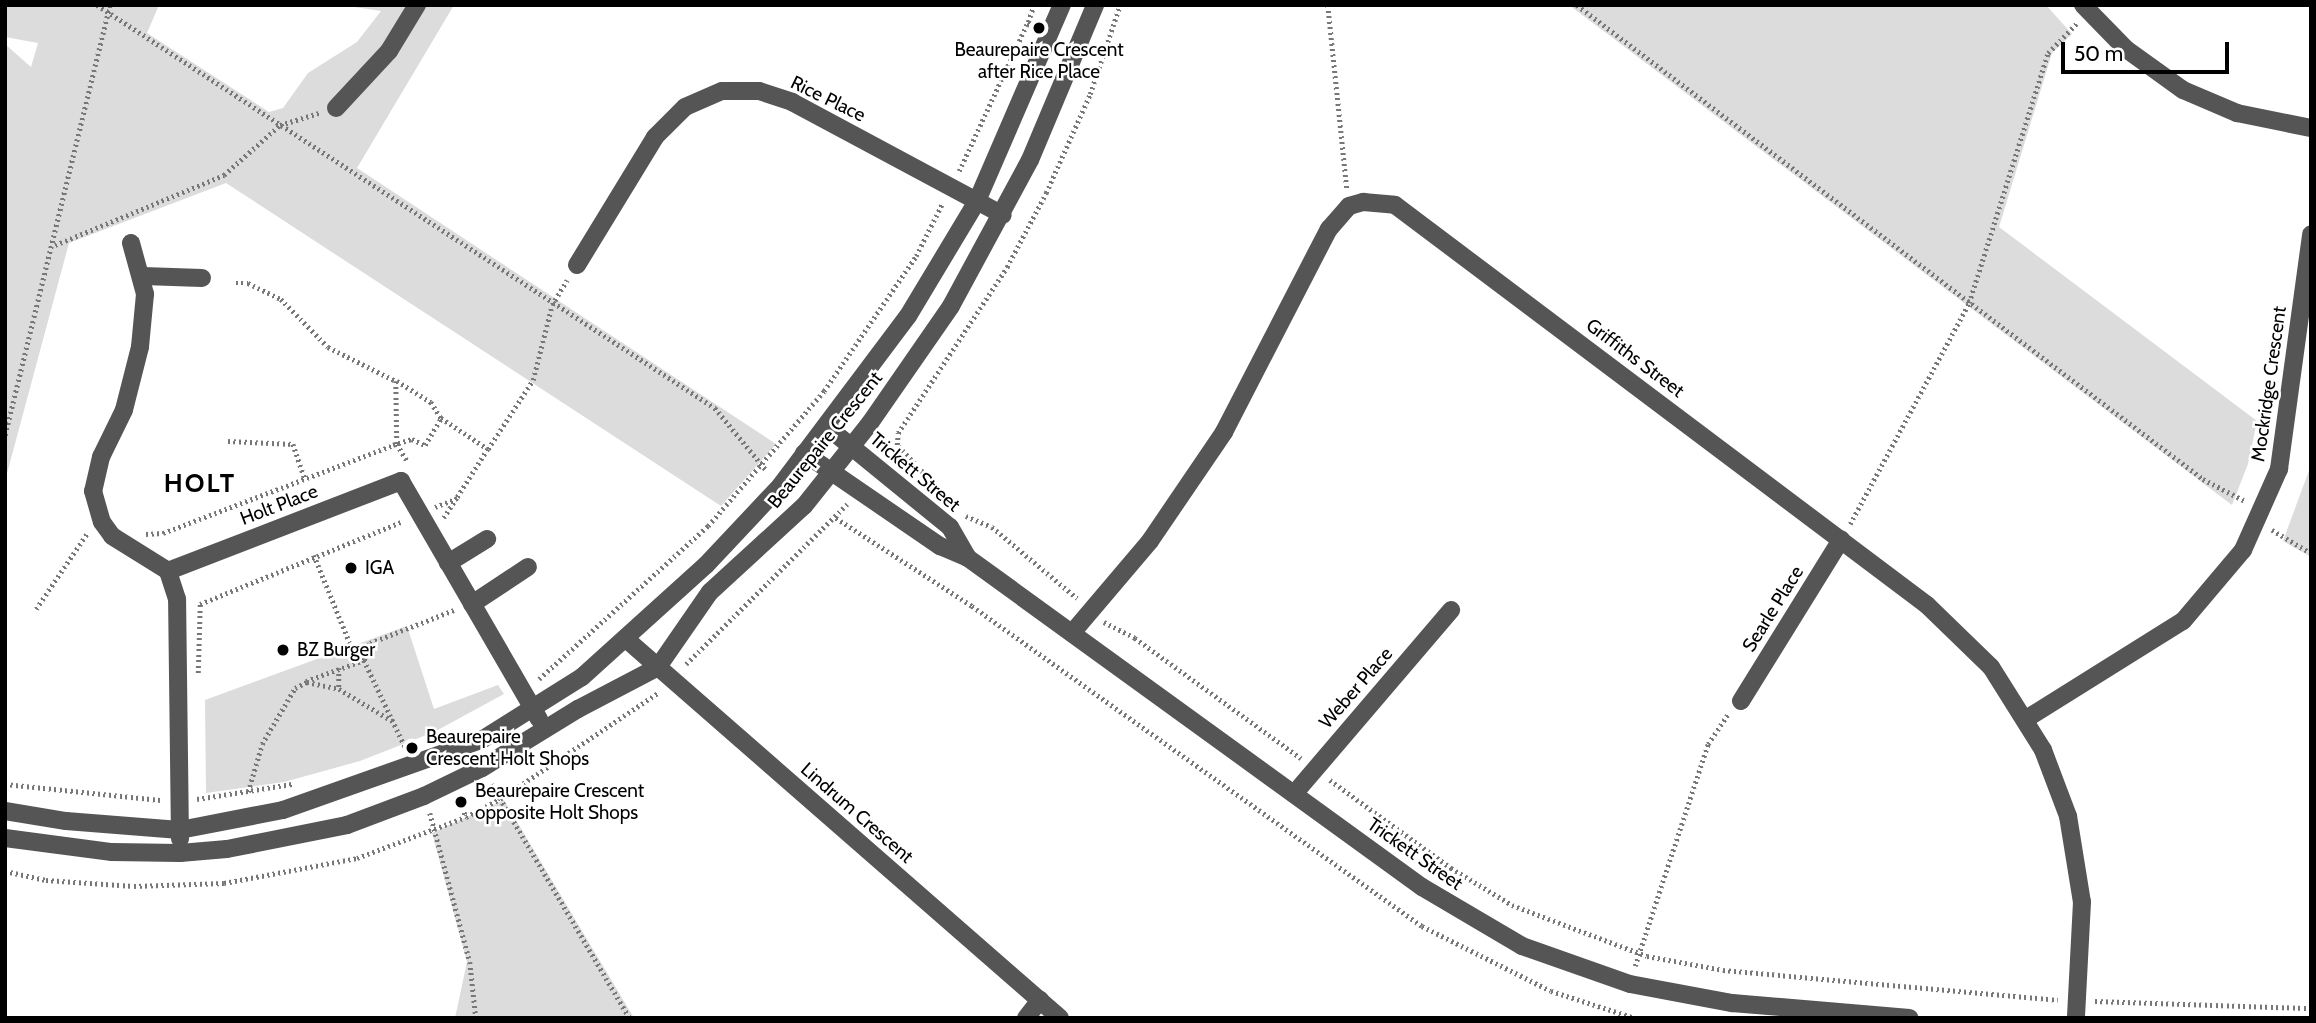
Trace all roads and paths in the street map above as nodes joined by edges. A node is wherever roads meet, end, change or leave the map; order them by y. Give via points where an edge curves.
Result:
1 (97, 5) edge
2 (110, 5) edge
3 (417, 5) edge
4 (1034, 5) edge
5 (1062, 5) edge
6 (1095, 5) edge
7 (1120, 5) edge
8 (1328, 5) edge
9 (1577, 5) edge
10 (2086, 8) edge
11 (108, 12) junction
12 (1028, 22) junction
13 (1040, 28) dead end
14 (1078, 89) dead end
15 (1090, 94) junction
16 (336, 108) joint
17 (280, 125) junction
18 (2311, 128) edge
19 (974, 166) dead end
20 (977, 201) junction
21 (1349, 206) junction
22 (1003, 215) junction
23 (928, 232) dead end
24 (2311, 233) edge
25 (131, 243) dead end
26 (54, 245) junction
27 (577, 265) joint
28 (143, 276) junction
29 (202, 278) dead end
30 (236, 283) dead end
31 (554, 303) junction
32 (1969, 303) junction
33 (396, 381) junction
34 (441, 418) junction
35 (826, 426) junction
36 (5, 435) edge
37 (228, 441) dead end
38 (397, 444) junction
39 (851, 446) junction
40 (488, 449) junction
41 (804, 453) junction
42 (761, 464) junction
43 (830, 473) junction
44 (304, 479) junction
45 (457, 498) junction
46 (944, 499) dead end
47 (434, 507) dead end
48 (960, 513) dead end
49 (2262, 516) junction
50 (408, 519) dead end
51 (442, 521) dead end
52 (105, 527) junction
53 (142, 535) dead end
54 (487, 539) dead end
55 (1841, 540) junction
56 (2311, 553) edge
57 (314, 555) junction
58 (968, 558) junction
59 (449, 563) junction
60 (527, 567) dead end
61 (168, 571) junction
62 (453, 597) dead end
63 (1077, 598) dead end
64 (472, 604) junction
65 (36, 609) dead end
66 (1451, 610) dead end
67 (1110, 626) dead end
68 (1072, 633) junction
69 (626, 639) junction
70 (690, 652) dead end
71 (364, 660) junction
72 (658, 667) junction
73 (339, 669) junction
74 (197, 678) dead end
75 (302, 683) junction
76 (340, 689) junction
77 (662, 691) dead end
78 (1741, 701) joint
79 (530, 702) junction
80 (2026, 719) junction
81 (394, 723) junction
82 (547, 731) junction
83 (416, 744) dead end
84 (406, 748) junction
85 (394, 752) dead end
86 (482, 768) junction
87 (1315, 769) junction
88 (5, 783) edge
89 (296, 783) dead end
90 (197, 789) dead end
91 (248, 792) junction
92 (1294, 794) junction
93 (202, 799) junction
94 (500, 799) junction
95 (179, 800) junction
96 (461, 802) dead end
97 (5, 811) edge
98 (467, 817) junction
99 (435, 829) junction
100 (180, 830) junction
101 (5, 838) edge
102 (180, 853) junction
103 (5, 871) edge
104 (1638, 953) junction
105 (1668, 961) junction
106 (1667, 974) dead end
107 (1040, 1000) junction
108 (2311, 1008) edge
109 (2077, 1009) edge
110 (1622, 1017) edge
111 (476, 1018) edge
112 (629, 1018) edge
113 (1026, 1018) edge
114 (1060, 1018) edge
115 (1635, 1018) edge
116 (1909, 1018) edge

1 - 11 path
2 - 11 path
3 - 16 street via 389,51
4 - 12 path
5 - 20 street, Beaurepaire Crescent
6 - 22 street, Beaurepaire Crescent via 1059,96
7 - 15 path
8 - 21 path
9 - 32 path
10 - 18 street via 2147,67 2183,90 2237,113
10 - 32 path via 2048,53
11 - 17 path
11 - 26 path
12 - 13 path
12 - 19 path via 956,176
14 - 15 path
15 - 46 path via 1012,258 898,433 897,445 934,480
16 - 17 path
17 - 26 path via 224,175
17 - 31 path
20 - 22 street, Rice Place
20 - 27 street, Rice Place via 792,102 759,91 722,91 685,107 655,137
20 - 35 street, Beaurepaire Crescent via 908,316
21 - 55 street, Griffiths Street via 1380,201 1405,211
21 - 68 street via 1329,229 1224,432 1150,541
22 - 39 street, Beaurepaire Crescent via 951,306
23 - 42 path via 824,391
24 - 49 street, Mockridge Crescent via 2287,424
25 - 28 street
26 - 36 path
27 - 31 path
28 - 29 street
28 - 52 street via 144,312 134,379 95,474 96,507
30 - 33 path via 248,283 281,299 328,347
31 - 40 path via 533,380
31 - 42 path via 715,408
32 - 49 path via 2203,479 2250,504
32 - 55 path
33 - 34 path via 430,402
33 - 38 path
34 - 38 path via 425,445 412,439
34 - 40 path
35 - 39 street, Trickett Street
35 - 41 street, Beaurepaire Crescent
37 - 44 path via 293,444
38 - 44 path
39 - 43 street, Beaurepaire Crescent
39 - 58 street, Trickett Street via 950,527
40 - 45 path
41 - 43 street, Trickett Street
41 - 69 street, Beaurepaire Crescent via 781,485 706,565
42 - 79 path via 708,526 542,674
43 - 58 street, Trickett Street via 940,546
43 - 72 street, Beaurepaire Crescent via 804,506 710,592
44 - 53 path via 163,533
45 - 47 path
45 - 51 path
48 - 63 path via 992,527
49 - 56 path via 2269,528
49 - 80 street, Mockridge Crescent via 2225,576 2183,621
50 - 57 path
52 - 61 street via 125,547
52 - 65 path via 85,535
54 - 59 street
55 - 78 street, Searle Place
55 - 80 street, Griffiths Street via 1960,635 1991,667
57 - 71 path via 352,648
57 - 74 path via 200,604
58 - 68 street, Trickett Street
59 - 61 street, Holt Place via 401,481
59 - 64 street, Holt Place
60 - 64 street
61 - 95 street via 177,599
62 - 71 path via 459,608 370,643
64 - 79 street, Holt Place
66 - 87 street, Weber Place
67 - 87 path via 1135,638
68 - 92 street, Trickett Street
69 - 72 street, Lindrum Crescent
69 - 79 street, Beaurepaire Crescent
70 - 110 path via 685,665 836,518 972,606 1422,926 1551,992
71 - 73 path
71 - 81 path
72 - 82 street, Beaurepaire Crescent via 578,709
72 - 107 street, Lindrum Crescent
73 - 75 path
73 - 76 path
75 - 76 path
75 - 91 path via 279,708
76 - 81 path
77 - 94 path
78 - 104 path via 1708,744
79 - 82 street, Holt Place
79 - 100 street, Beaurepaire Crescent via 483,739 322,799
80 - 109 street, Griffiths Street via 2056,780 2076,852 2082,902
81 - 84 path
82 - 86 street, Beaurepaire Crescent
83 - 84 path
84 - 85 path
86 - 94 path
86 - 102 street, Beaurepaire Crescent via 347,825 227,849
87 - 92 street, Weber Place
87 - 104 path via 1451,868 1512,905
88 - 95 path
89 - 91 path
90 - 93 path
91 - 93 path
92 - 116 street, Trickett Street via 1422,887 1511,940 1558,961 1630,984 1732,1003
93 - 95 path
94 - 98 path
94 - 112 path
95 - 100 street
96 - 98 path
97 - 100 street, Beaurepaire Crescent
98 - 99 path
99 - 103 path via 358,858 224,883 134,886 46,880
99 - 111 path via 470,962
100 - 102 street
101 - 102 street, Beaurepaire Crescent via 99,851
104 - 105 path
105 - 106 path
105 - 109 path
107 - 113 street
107 - 114 street, Lindrum Crescent
108 - 109 path
110 - 115 path

